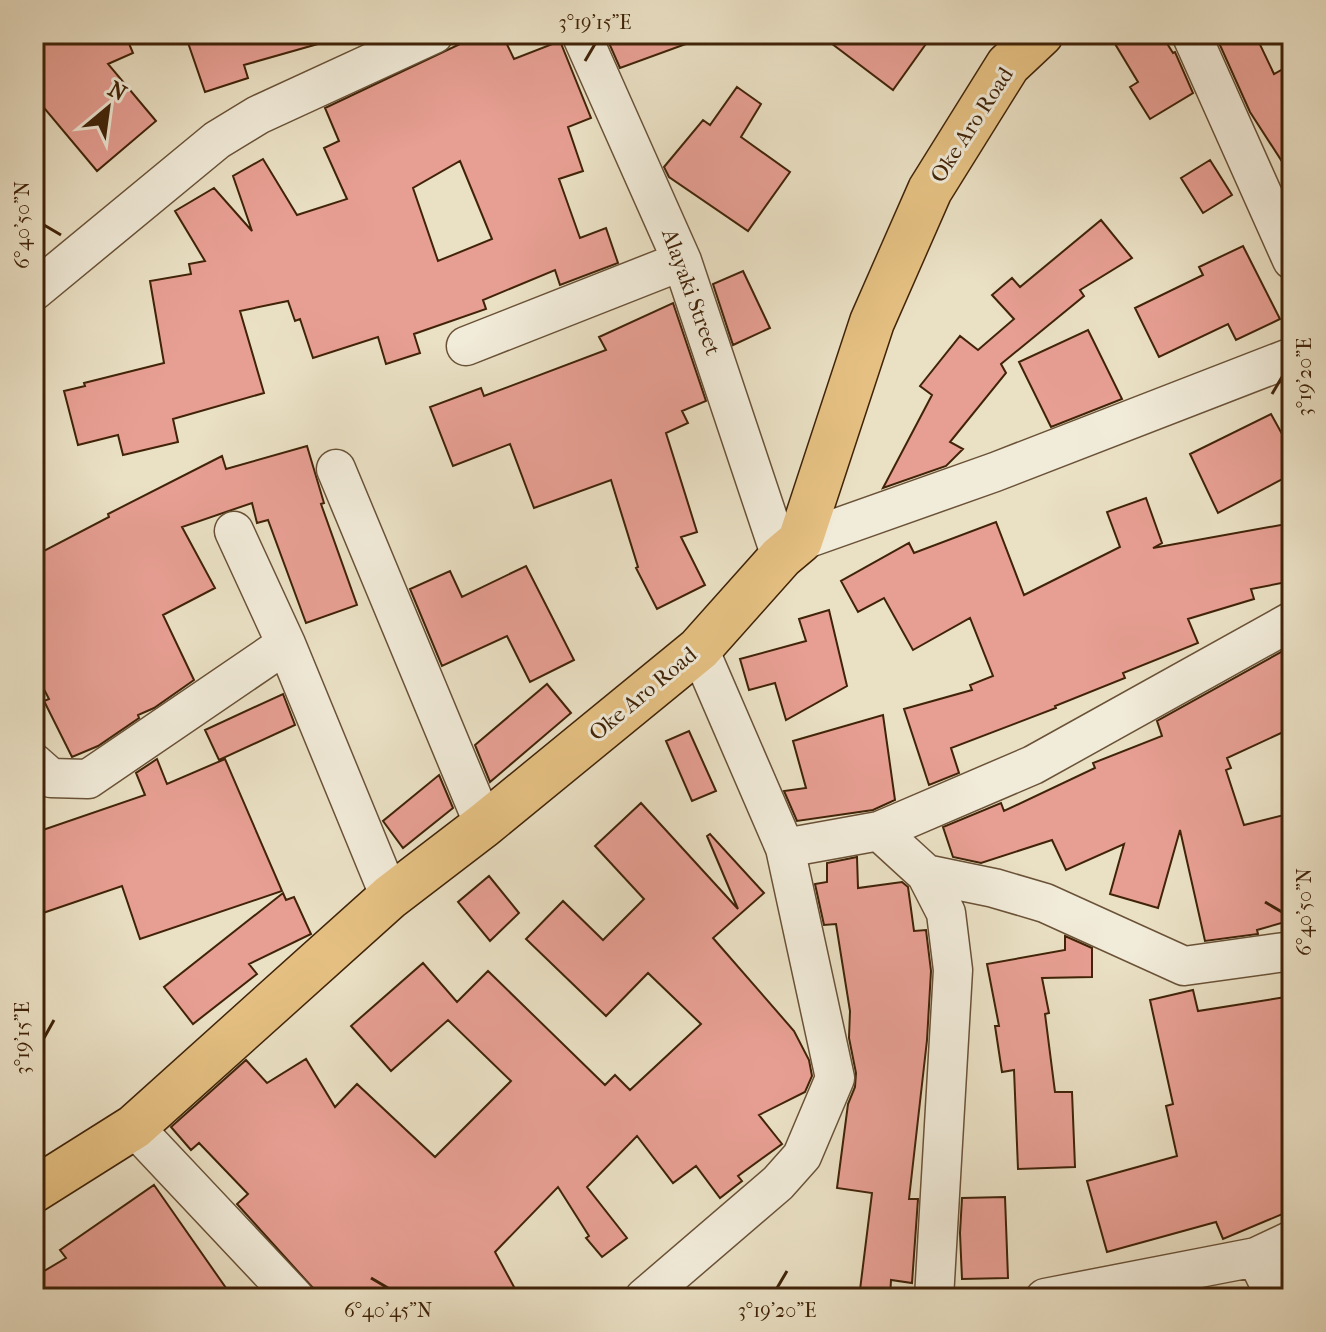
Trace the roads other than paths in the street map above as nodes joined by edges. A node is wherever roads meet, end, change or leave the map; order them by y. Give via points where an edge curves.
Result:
1 (434, 34) edge
2 (581, 34) edge
3 (1041, 34) edge
4 (1191, 34) edge
5 (1292, 260) edge
6 (682, 261) junction
7 (34, 291) edge
8 (466, 346) dead end
9 (1292, 357) edge
10 (336, 469) dead end
11 (234, 531) dead end
12 (791, 549) junction
13 (1292, 621) edge
14 (286, 644) junction
15 (699, 649) junction
16 (34, 763) edge
17 (484, 825) junction
18 (879, 831) junction
19 (785, 848) junction
20 (926, 874) junction
21 (390, 897) junction
22 (1292, 951) edge
23 (134, 1127) junction
24 (34, 1190) edge
25 (1292, 1240) edge
26 (1256, 1257) junction
27 (295, 1298) edge
28 (644, 1298) edge
29 (934, 1298) edge
30 (1045, 1298) edge
31 (1276, 1298) edge

1 - 7 street via 258,115 217,140
2 - 6 street, Alayaki Street
3 - 12 main road, Oke Aro Road via 1008,65 930,190 872,322
4 - 5 street
6 - 8 street
6 - 12 street, Alayaki Street
9 - 12 street
10 - 17 street
11 - 14 street
12 - 15 main road, Oke Aro Road
13 - 18 street via 1033,765
14 - 16 street via 88,779 51,778
14 - 21 street
15 - 17 main road, Oke Aro Road
15 - 19 street
17 - 21 main road, Oke Aro Road
18 - 19 street
18 - 20 street
19 - 28 street via 835,1078 802,1156 778,1183
20 - 22 street via 1045,903 1184,966
20 - 29 street via 946,913 953,970
21 - 23 main road, Oke Aro Road
23 - 24 main road, Oke Aro Road
23 - 27 street
25 - 26 street
26 - 30 street
26 - 31 street

